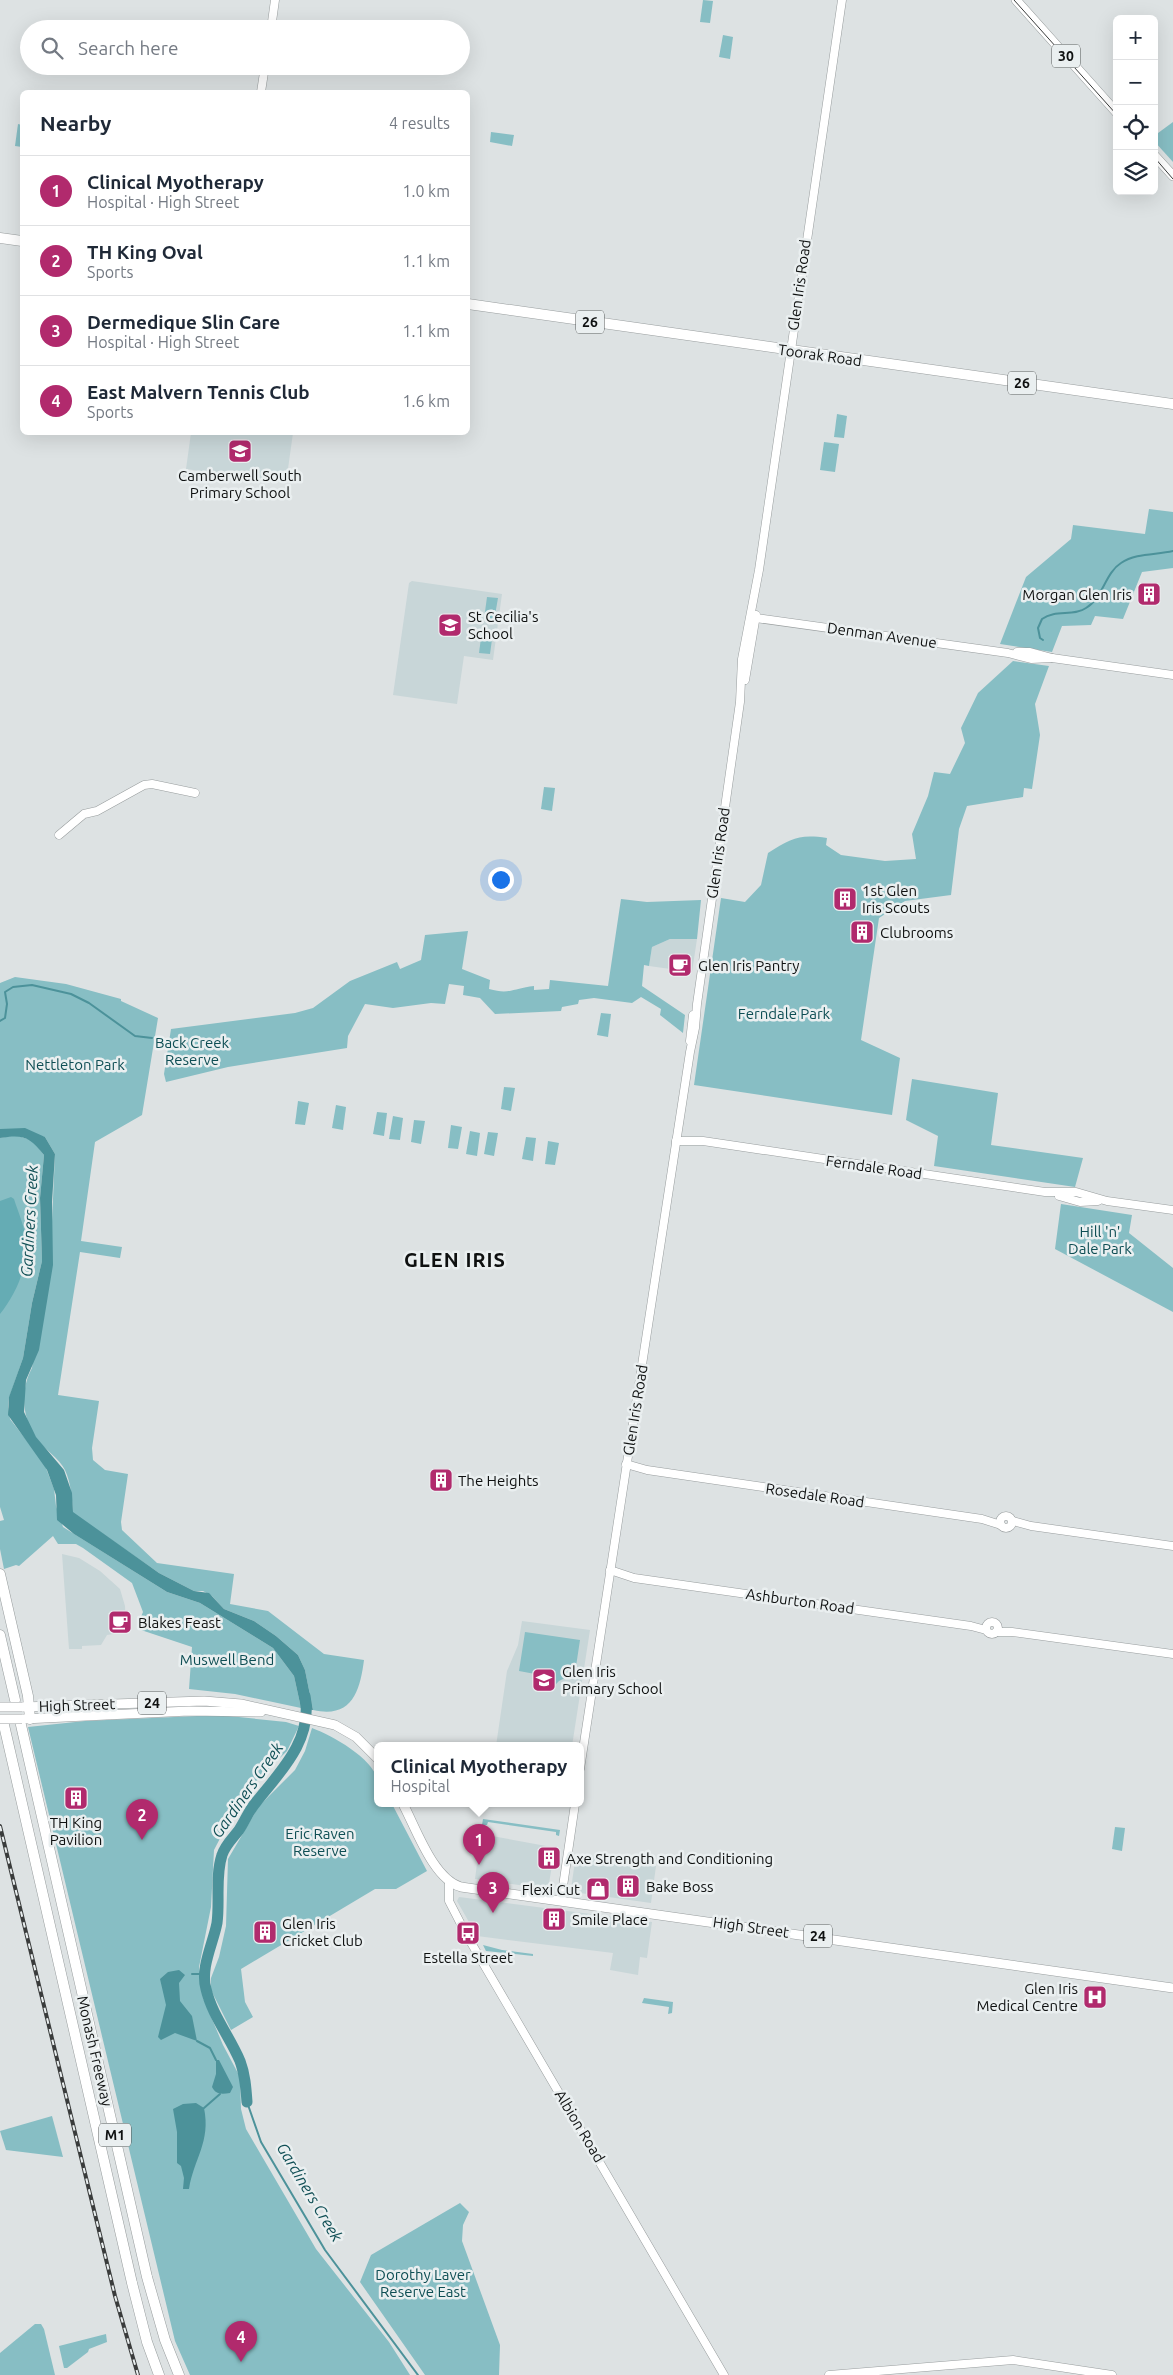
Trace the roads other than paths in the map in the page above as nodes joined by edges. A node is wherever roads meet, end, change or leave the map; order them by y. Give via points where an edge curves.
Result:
1 (275, 0) edge
2 (842, 0) edge
3 (1016, 0) edge
4 (272, 20) edge
5 (264, 75) edge
6 (261, 90) edge
7 (1113, 109) edge
8 (1158, 159) edge
9 (1173, 176) edge
10 (0, 238) edge
11 (20, 241) edge
12 (470, 304) edge
13 (790, 350) junction
14 (1173, 404) edge
15 (759, 570) junction
16 (752, 608) junction
17 (756, 618) junction
18 (746, 638) junction
19 (1173, 675) edge
20 (740, 702) junction
21 (195, 793) dead end
22 (59, 835) dead end
23 (677, 1137) junction
24 (1173, 1210) edge
25 (626, 1467) junction
26 (1173, 1546) edge
27 (0, 1574) edge
28 (609, 1574) junction
29 (0, 1634) edge
30 (1173, 1654) edge
31 (15, 1700) dead end
32 (28, 1707) junction
33 (0, 1708) edge
34 (274, 1712) junction
35 (26, 1721) junction
36 (2, 1722) edge
37 (584, 1742) edge
38 (374, 1754) edge
39 (405, 1807) edge
40 (575, 1807) edge
41 (449, 1882) junction
42 (561, 1900) junction
43 (1173, 1988) edge
44 (724, 2373) edge
45 (159, 2375) edge
46 (178, 2375) edge
47 (829, 2375) edge
48 (1112, 2375) edge

1 - 4 street
2 - 13 street, Glen Iris Road
3 - 7 main road, 30
5 - 6 street
8 - 9 main road
10 - 11 highway
12 - 13 highway, Toorak Road / 26
13 - 14 highway, Toorak Road / 26
13 - 15 street, Glen Iris Road
15 - 16 street, Glen Iris Road
15 - 17 street, Glen Iris Road
16 - 17 street
16 - 18 street, Glen Iris Road
17 - 18 street via 751,622
17 - 19 street, Denman Avenue via 1008,653 1030,652
17 - 20 street, Glen Iris Road
18 - 20 street, Glen Iris Road
20 - 23 street, Glen Iris Road via 696,1028
21 - 22 street via 144,785 98,811 84,814
23 - 24 street, Ferndale Road via 1045,1192 1076,1192 1107,1201
23 - 25 street, Glen Iris Road
25 - 26 street, Rosedale Road via 1001,1522 1004,1528 1012,1524 1031,1526
25 - 28 street, Glen Iris Road
27 - 32 highway, Monash Freeway
28 - 30 street, Ashburton Road via 987,1627 991,1634 997,1629
28 - 37 street, Glen Iris Road
29 - 31 highway
32 - 33 main road, High Street / 24, bridge
32 - 34 main road, High Street / 24 via 204,1701 242,1704
32 - 35 highway, Monash Freeway
34 - 35 main road, High Street / 24 via 189,1711
34 - 38 main road, High Street / 24 via 335,1725 365,1744
35 - 36 main road, High Street / 24, bridge
35 - 46 highway, Monash Freeway / M1 via 148,2278
36 - 45 highway, Monash Freeway / M1 via 134,2292
39 - 41 main road via 436,1867
40 - 42 street
41 - 42 main road, High Street / 24 via 461,1887
41 - 44 street, Albion Road via 448,1901 462,1926
42 - 43 main road, High Street / 24
47 - 48 street via 1014,2360

